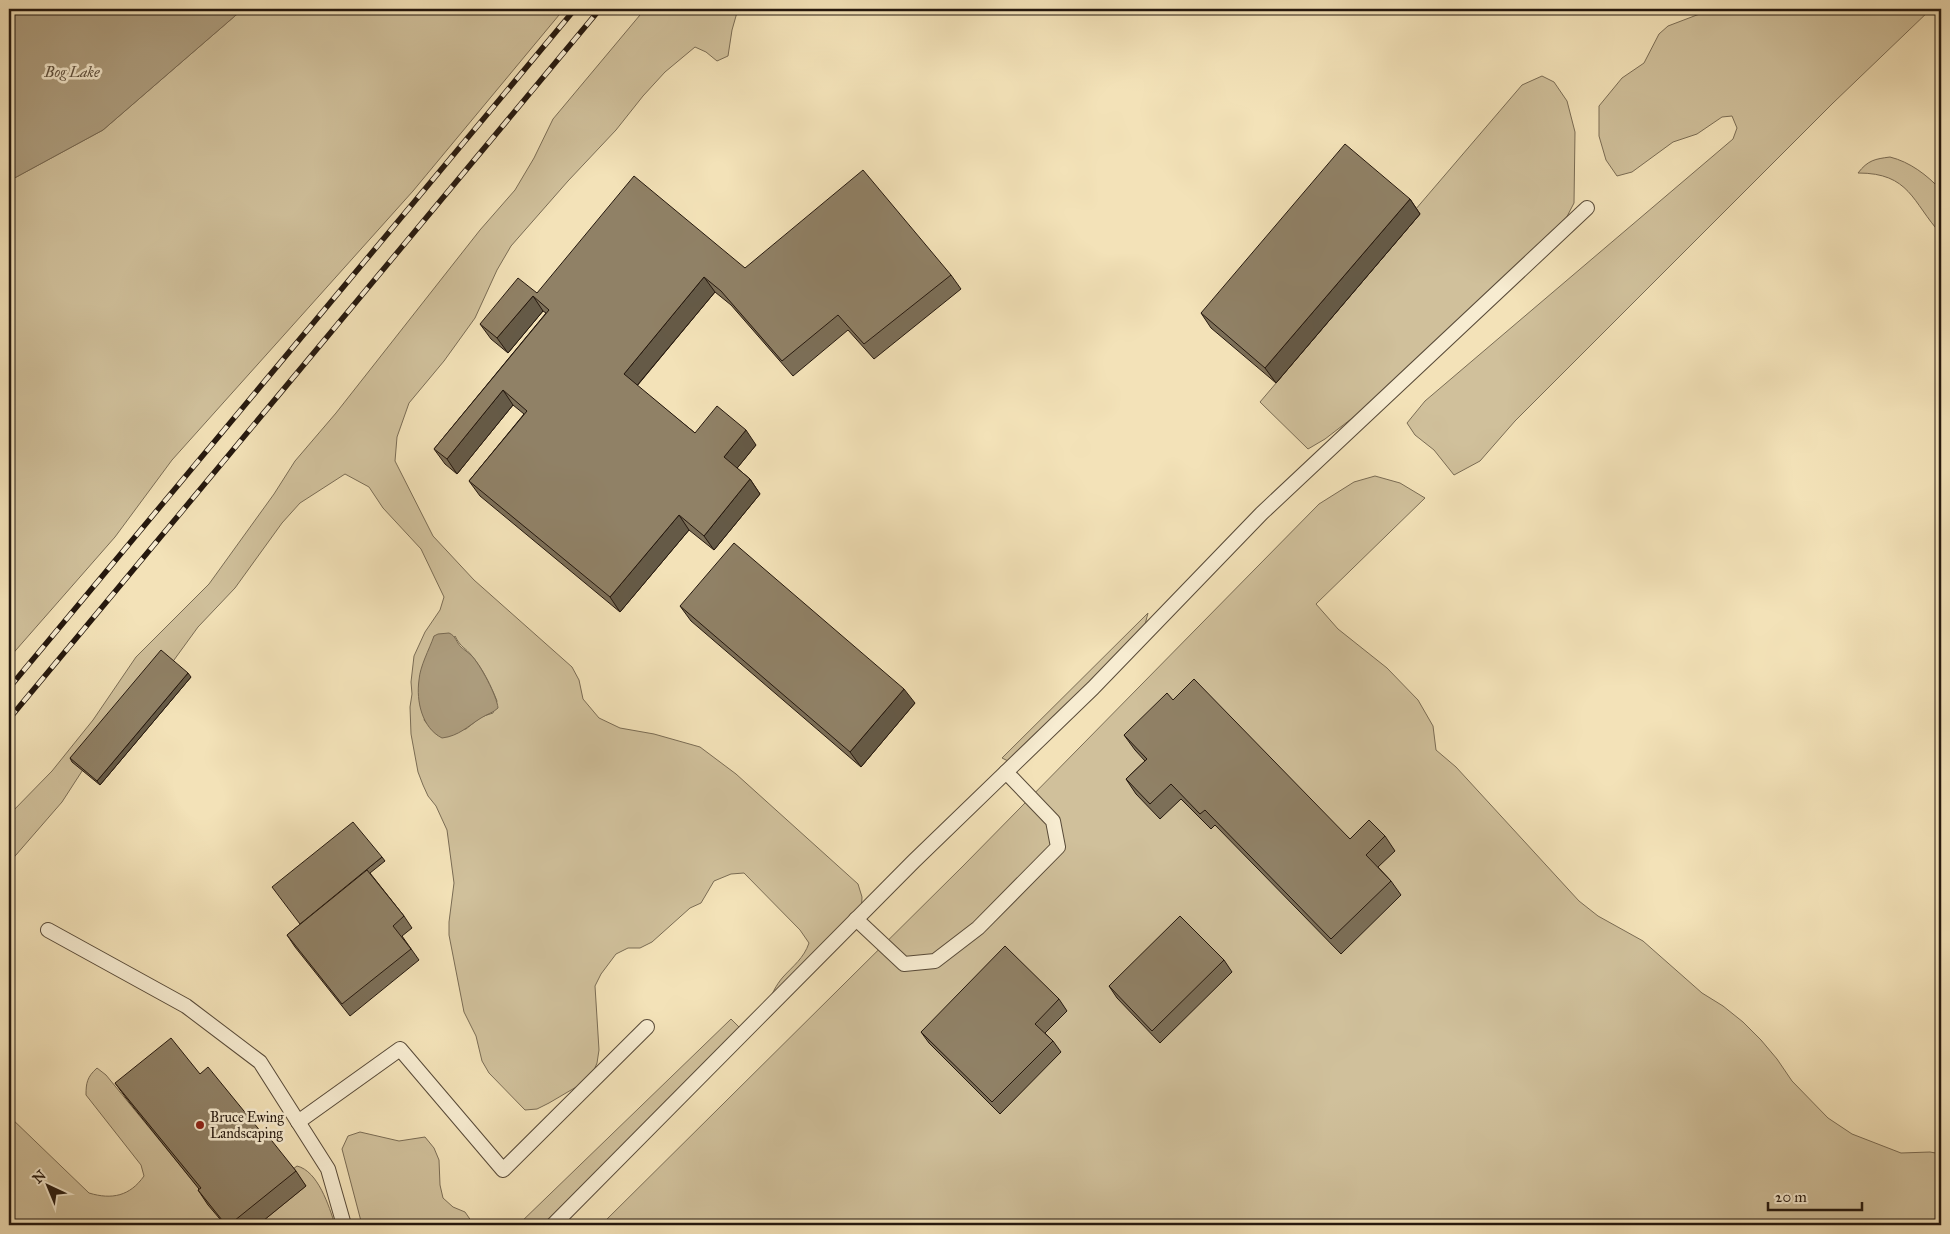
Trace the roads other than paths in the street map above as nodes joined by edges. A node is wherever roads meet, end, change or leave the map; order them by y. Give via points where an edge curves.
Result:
1 (1587, 208) dead end
2 (1006, 772) junction
3 (856, 919) junction
4 (48, 930) dead end
5 (647, 1027) dead end
6 (298, 1122) junction
7 (344, 1225) edge
8 (553, 1225) edge

1 - 2 lane via 1262,513 1093,688
2 - 3 lane
2 - 3 lane via 1053,821 1058,848 978,928 935,961 904,964
3 - 8 lane
4 - 6 lane via 186,1006 260,1062
5 - 6 lane via 503,1170 400,1049
6 - 7 lane via 328,1169

